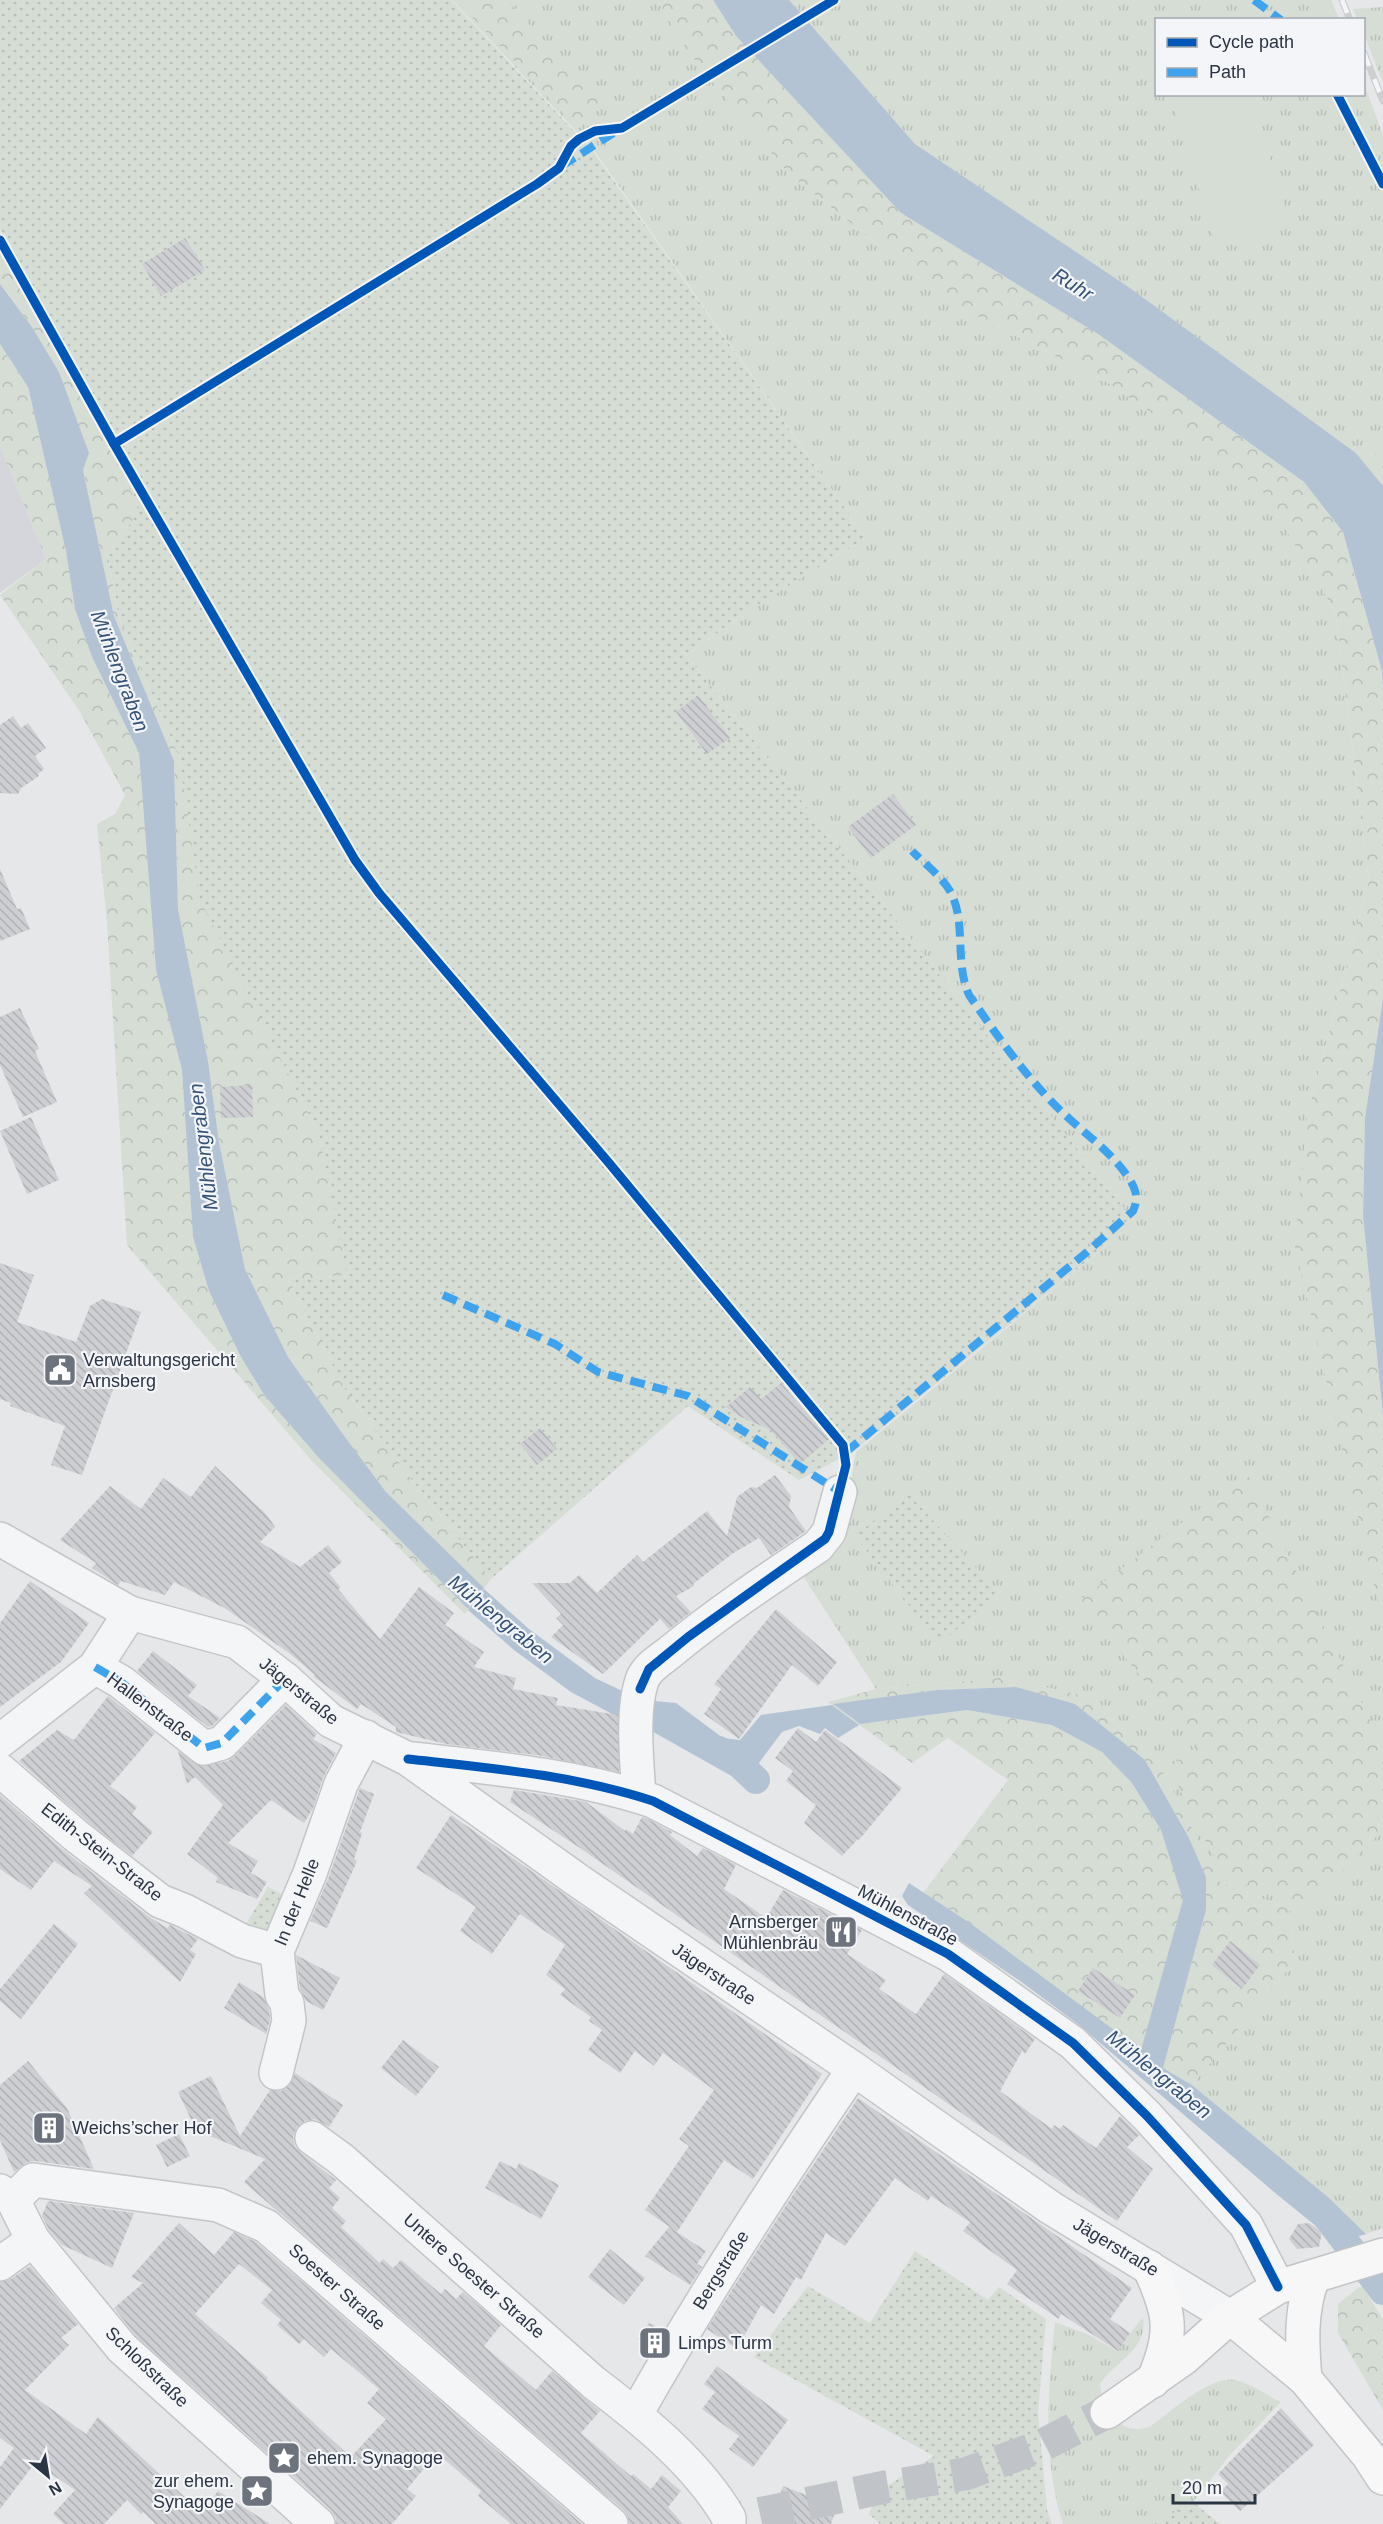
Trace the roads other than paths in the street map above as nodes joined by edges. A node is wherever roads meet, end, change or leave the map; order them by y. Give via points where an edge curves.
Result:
1 (840, 1492) dead end
2 (0, 1539) edge
3 (130, 1613) junction
4 (94, 1667) junction
5 (285, 1679) junction
6 (366, 1737) junction
7 (0, 1742) edge
8 (408, 1759) junction
9 (0, 1770) edge
10 (639, 1796) junction
11 (277, 1951) junction
12 (854, 2069) junction
13 (276, 2073) dead end
14 (312, 2138) dead end
15 (7, 2196) edge
16 (33, 2240) junction
17 (1383, 2254) edge
18 (0, 2264) edge
19 (1149, 2267) junction
20 (1325, 2273) junction
21 (1278, 2287) junction
22 (1230, 2317) junction
23 (1305, 2379) junction
24 (1153, 2381) junction
25 (1107, 2412) tunnel mouth
26 (636, 2414) junction
27 (1383, 2478) edge
28 (318, 2524) edge
29 (611, 2524) edge
30 (729, 2524) edge

1 - 10 street via 829,1532 818,1546 688,1636 649,1669 640,1689 636,1736
2 - 3 street, Jägerstraße
3 - 4 street, Hallenstraße
3 - 5 street, Jägerstraße via 237,1642
4 - 5 street, Hallenstraße via 121,1683 204,1748 222,1743
4 - 7 street, Hallenstraße
5 - 6 street, Jägerstraße via 332,1721
6 - 8 street, Jägerstraße
6 - 11 street, In der Helle via 341,1784
8 - 10 street, Mühlenstraße via 522,1771
8 - 12 street, Jägerstraße
9 - 11 street, Edith-Stein-Straße via 160,1901 242,1941
10 - 21 street, Mühlenstraße via 948,1954 1073,2043 1147,2116 1246,2225
11 - 13 street, In der Helle via 289,2021
12 - 19 street, Jägerstraße via 1051,2208
12 - 26 street, Bergstraße via 764,2201
14 - 26 street, Untere Soester Straße via 341,2159 593,2382
15 - 16 street, Schloßstraße
15 - 29 street, Soester Straße via 33,2180 219,2205 266,2226
16 - 18 street
16 - 28 street, Schloßstraße via 122,2348
17 - 20 main road
19 - 22 street, Jägerstraße
19 - 24 main road via 1164,2300 1168,2324 1165,2353
20 - 21 main road
20 - 23 main road via 1307,2293 1302,2343
21 - 22 main road
22 - 23 main road, Jägerstraße
22 - 24 main road
23 - 27 main road, Jägerstraße
24 - 25 main road
26 - 30 street via 707,2484

